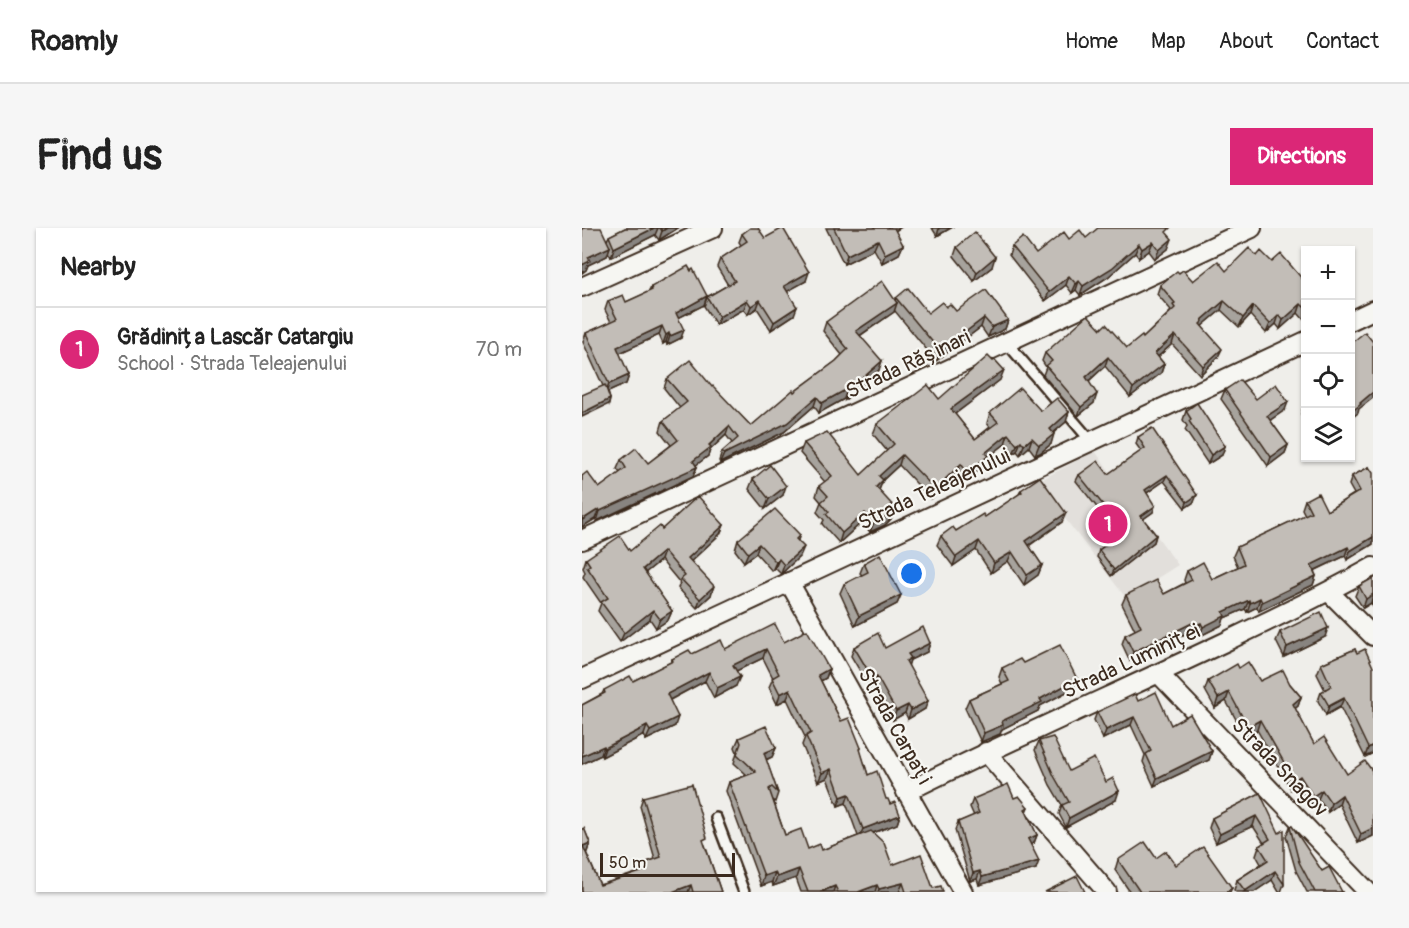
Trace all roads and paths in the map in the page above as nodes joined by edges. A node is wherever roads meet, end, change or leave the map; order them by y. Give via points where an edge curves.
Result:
1 (713, 228) edge
2 (1252, 228) edge
3 (582, 287) edge
4 (1373, 310) edge
5 (1355, 319) edge
6 (1007, 343) junction
7 (1301, 343) edge
8 (1090, 440) junction
9 (582, 540) edge
10 (1373, 567) edge
11 (789, 582) junction
12 (1329, 592) junction
13 (1373, 636) edge
14 (1159, 674) junction
15 (582, 679) edge
16 (986, 752) junction
17 (906, 792) junction
18 (716, 818) dead end
19 (744, 892) edge
20 (963, 892) edge
21 (1107, 892) edge
22 (1368, 892) edge

1 - 3 street
2 - 6 street, Strada Rășinari
4 - 5 street
6 - 8 lane
6 - 9 street, Strada Rășinari
7 - 8 street, Strada Teleajenului
8 - 11 street, Strada Teleajenului
10 - 12 street, Strada Luminiței
11 - 15 street, Strada Teleajenului
11 - 17 street, Strada Carpați
12 - 13 street
12 - 14 street, Strada Luminiței
14 - 16 street, Strada Luminiței
14 - 22 street, Strada Snagov
16 - 17 street, Strada Luminiței
16 - 21 street
17 - 20 street, Strada Carpați
18 - 19 lane

